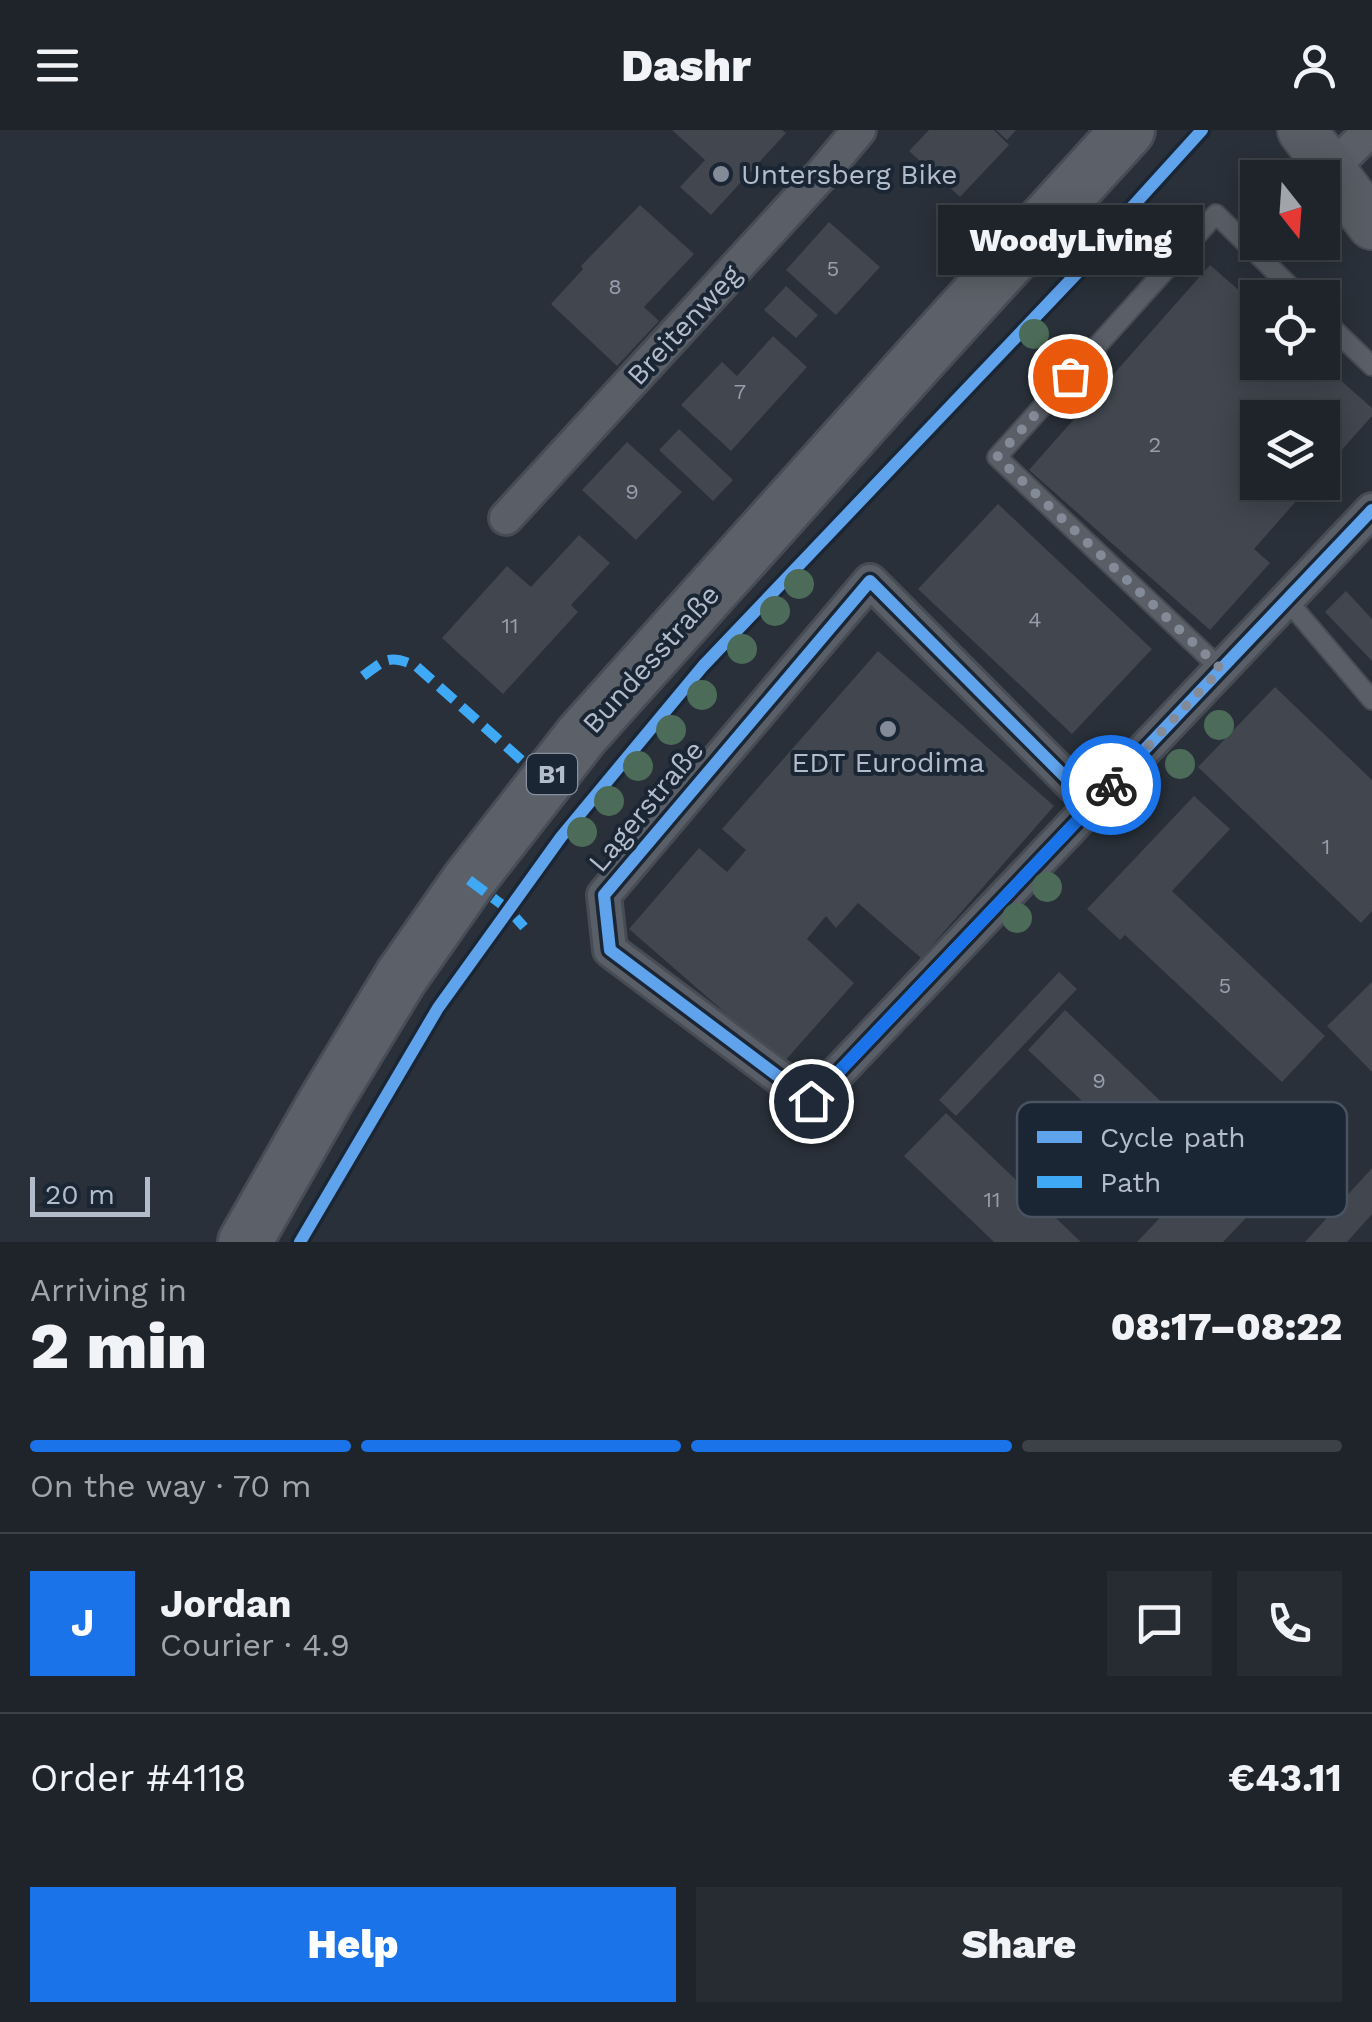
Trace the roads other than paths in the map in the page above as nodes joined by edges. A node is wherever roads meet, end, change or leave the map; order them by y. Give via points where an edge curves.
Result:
1 (859, 130) edge
2 (1128, 130) edge
3 (1302, 130) edge
4 (1370, 130) edge
5 (1326, 160) edge
6 (1340, 160) edge
7 (1340, 179) edge
8 (1372, 224) edge
9 (1284, 280) edge
10 (1340, 335) edge
11 (1372, 366) edge
12 (1372, 510) edge
13 (506, 518) dead end
14 (1287, 600) junction
15 (1221, 669) junction
16 (1372, 700) edge
17 (1092, 804) junction
18 (245, 1242) edge

1 - 13 street, Breitenweg
2 - 18 main road, Bundesstraße / B1 via 582,736 402,977
3 - 5 street
4 - 6 street
7 - 8 street
9 - 15 lane via 1216,214 997,457
10 - 11 lane
12 - 14 street, Lagerstraße
14 - 15 street, Lagerstraße
14 - 16 lane
15 - 17 street, Lagerstraße
17 - 17 street, Lagerstraße via 811,1101 610,950 604,895 870,581

